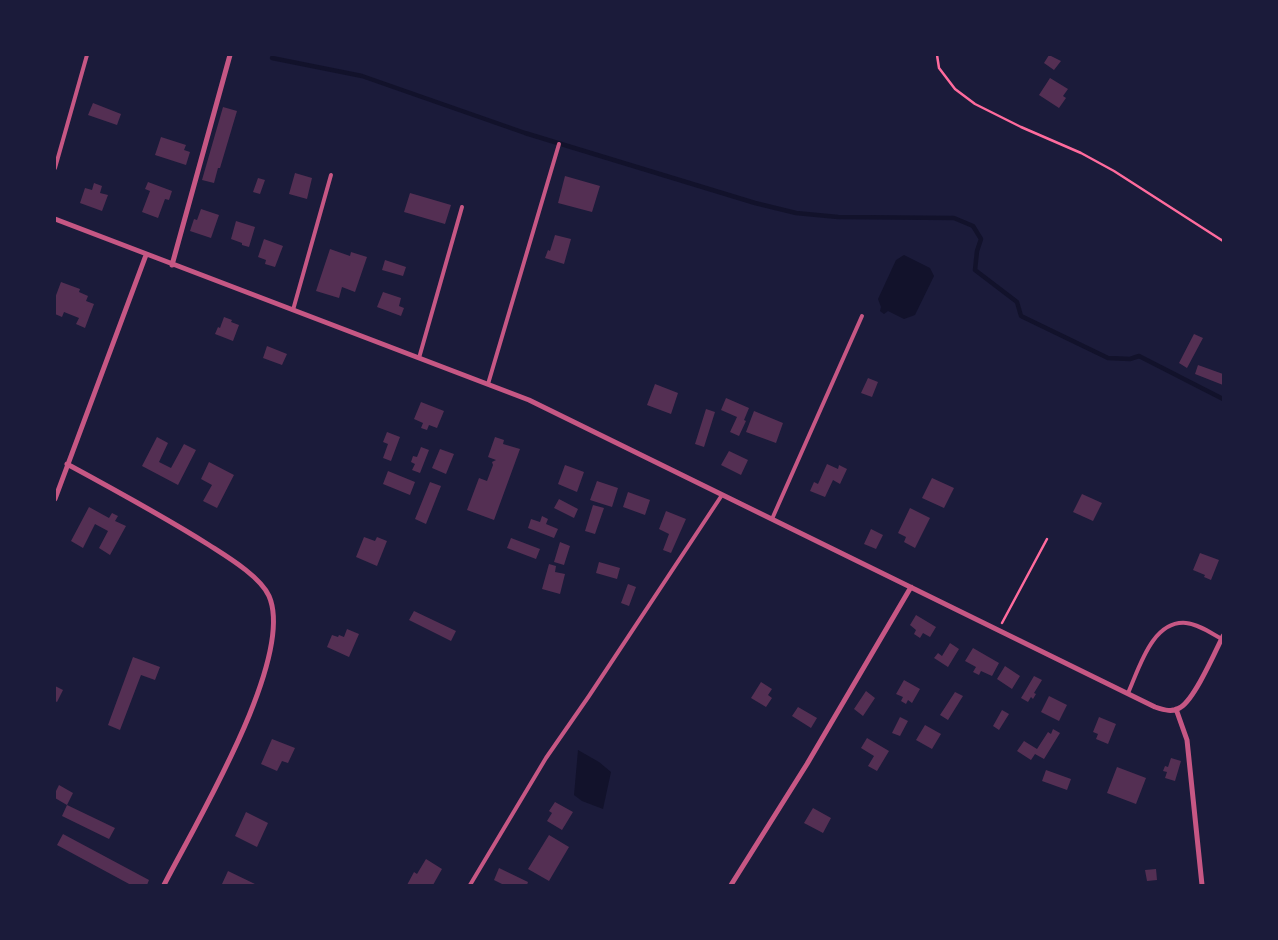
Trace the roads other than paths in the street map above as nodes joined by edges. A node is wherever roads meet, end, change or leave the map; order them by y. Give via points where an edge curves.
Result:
1 (87, 55) edge
2 (230, 55) edge
3 (559, 144) dead end
4 (55, 168) edge
5 (331, 175) dead end
6 (462, 207) dead end
7 (55, 219) edge
8 (146, 255) junction
9 (172, 265) junction
10 (293, 310) junction
11 (862, 316) dead end
12 (419, 358) junction
13 (488, 384) junction
14 (68, 464) junction
15 (722, 495) junction
16 (55, 499) edge
17 (772, 519) junction
18 (911, 587) junction
19 (1222, 637) edge
20 (1128, 694) junction
21 (1176, 709) junction
22 (164, 885) edge
23 (470, 885) edge
24 (731, 885) edge
25 (1202, 885) edge

1 - 4 lane
2 - 9 street
3 - 13 lane
5 - 10 lane
6 - 12 lane
7 - 8 street
8 - 9 street
8 - 14 street
9 - 10 street
10 - 12 street
11 - 17 lane
12 - 13 street
13 - 15 street via 528,400
14 - 16 street
14 - 22 street via 170,520 237,563 269,595 274,620 273,640 244,731
15 - 17 street
15 - 23 lane via 546,758
17 - 18 street
18 - 20 street
18 - 24 street
19 - 20 lane via 1193,624 1171,625 1160,632 1151,644
19 - 21 street via 1192,696
20 - 21 street via 1155,707 1170,711
21 - 25 street via 1187,740

